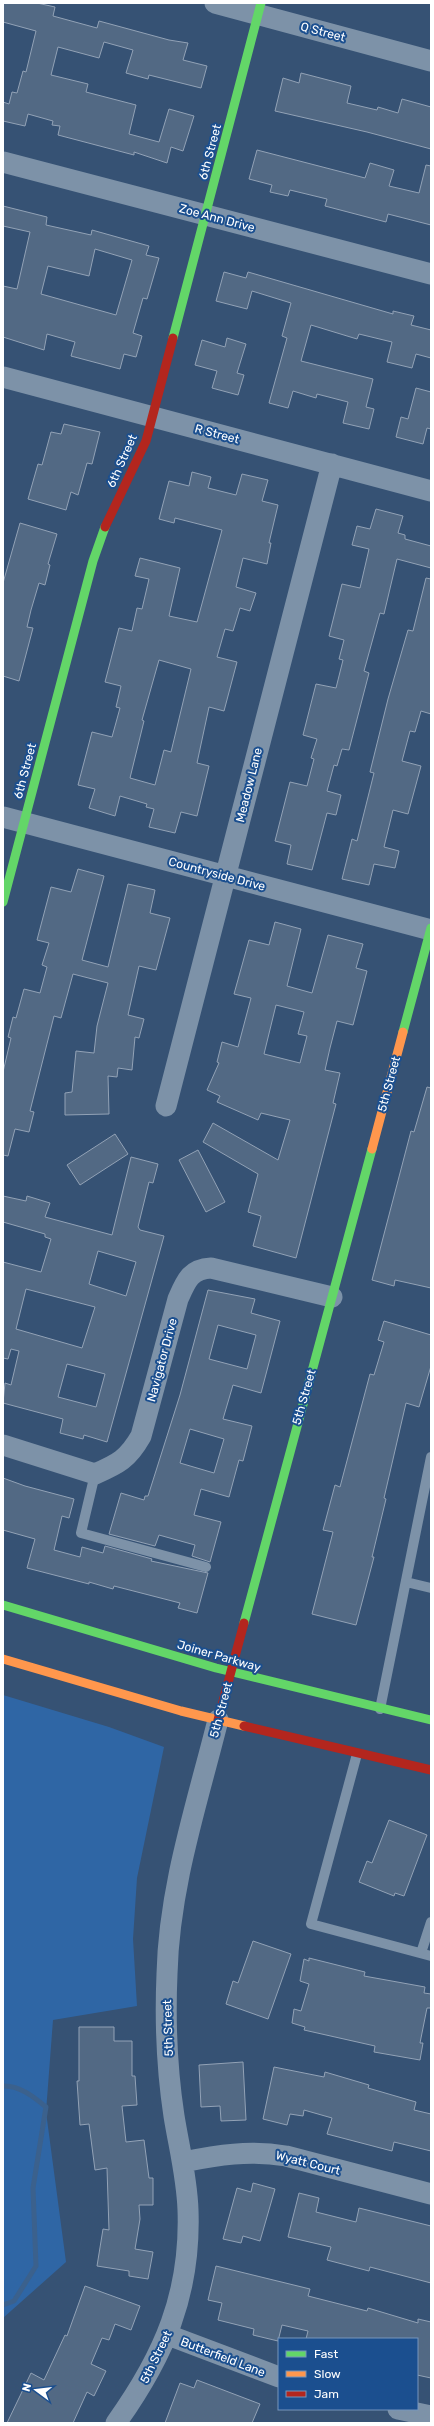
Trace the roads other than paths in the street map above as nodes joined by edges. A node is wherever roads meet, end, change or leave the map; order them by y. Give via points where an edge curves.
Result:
1 (215, 3) edge
2 (259, 9) edge
3 (431, 61) edge
4 (3, 162) edge
5 (206, 215) junction
6 (431, 274) edge
7 (3, 377) edge
8 (151, 416) junction
9 (332, 464) junction
10 (431, 491) edge
11 (3, 818) edge
12 (24, 823) junction
13 (226, 876) junction
14 (3, 902) edge
15 (431, 929) edge
16 (166, 1106) dead end
17 (332, 1297) junction
18 (3, 1445) edge
19 (431, 1457) edge
20 (95, 1474) junction
21 (206, 1567) dead end
22 (406, 1582) junction
23 (431, 1588) edge
24 (3, 1605) edge
25 (3, 1659) edge
26 (231, 1672) junction
27 (380, 1709) junction
28 (218, 1720) junction
29 (431, 1720) edge
30 (358, 1754) junction
31 (431, 1770) edge
32 (431, 1922) edge
33 (426, 1955) edge
34 (182, 2162) junction
35 (431, 2194) edge
36 (168, 2335) junction
37 (278, 2377) edge
38 (403, 2410) edge
39 (431, 2416) edge
40 (116, 2423) edge

1 - 2 street, Q Street
2 - 3 street, Q Street
2 - 5 street, 6th Street
4 - 5 street, Zoe Ann Drive
5 - 6 street, Zoe Ann Drive
5 - 8 street, 6th Street
7 - 8 street, R Street
8 - 9 street, R Street
8 - 12 street, 6th Street via 146,441 101,535
9 - 10 street, R Street
9 - 13 street, Meadow Lane
11 - 12 street, Countryside Drive
12 - 13 street, Countryside Drive
12 - 14 street, 6th Street
13 - 15 street, Countryside Drive
13 - 16 street, Meadow Lane
15 - 17 street, 5th Street
17 - 20 street, Navigator Drive via 211,1268 200,1269 188,1277 178,1299 141,1436 132,1453 117,1464
17 - 26 street, 5th Street
18 - 20 street
19 - 22 lane
20 - 21 lane via 80,1533
22 - 23 lane
22 - 27 lane
24 - 26 street, Joiner Parkway
25 - 28 street
26 - 27 street, Joiner Parkway
26 - 28 street, 5th Street
27 - 29 street, Joiner Parkway
28 - 30 street
28 - 34 street, 5th Street via 180,1866 168,1933 170,2074
30 - 31 street
30 - 33 lane via 311,1924
32 - 33 lane
34 - 35 street, Wyatt Court via 241,2152 262,2152
34 - 36 street, 5th Street via 188,2211 188,2245 180,2295
36 - 37 street, Butterfield Lane
36 - 40 street, 5th Street via 147,2379
38 - 39 street

